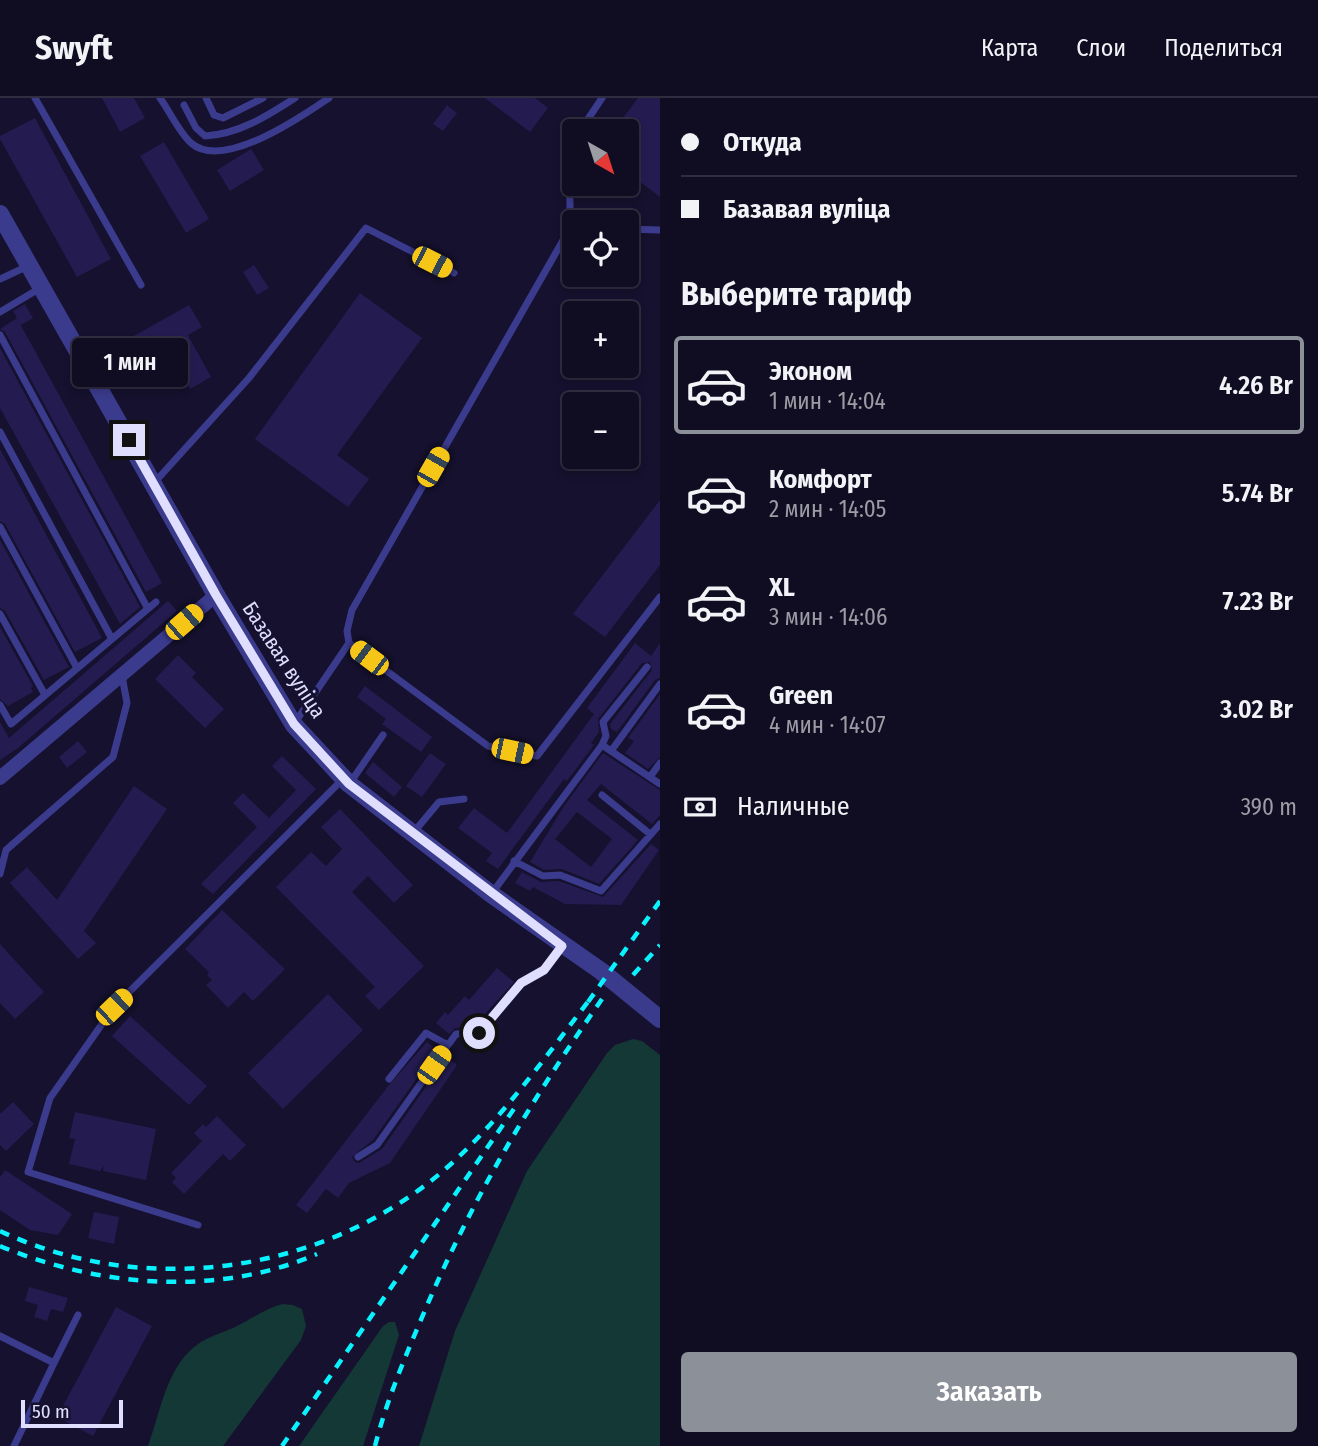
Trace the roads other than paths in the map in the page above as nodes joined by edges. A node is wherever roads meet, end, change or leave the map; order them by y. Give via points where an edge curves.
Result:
1 (35, 98) edge
2 (160, 98) edge
3 (206, 98) edge
4 (263, 98) edge
5 (295, 98) edge
6 (329, 98) edge
7 (602, 98) edge
8 (184, 105) dead end
9 (588, 119) edge
10 (0, 214) edge
11 (639, 229) edge
12 (660, 230) edge
13 (562, 245) edge
14 (30, 264) junction
15 (454, 273) dead end
16 (0, 279) edge
17 (142, 285) dead end
18 (43, 287) junction
19 (0, 312) edge
20 (0, 335) edge
21 (0, 432) edge
22 (154, 484) junction
23 (0, 527) edge
24 (216, 595) junction
25 (660, 597) edge
26 (156, 602) dead end
27 (148, 609) junction
28 (0, 614) edge
29 (111, 639) junction
30 (349, 643) junction
31 (647, 667) dead end
32 (77, 668) junction
33 (122, 676) junction
34 (660, 684) edge
35 (45, 695) junction
36 (0, 705) edge
37 (294, 724) junction
38 (383, 735) dead end
39 (602, 745) junction
40 (611, 751) junction
41 (660, 763) edge
42 (650, 777) junction
43 (0, 778) edge
44 (346, 781) junction
45 (660, 784) edge
46 (602, 795) dead end
47 (464, 799) dead end
48 (660, 824) edge
49 (412, 833) junction
50 (650, 834) junction
51 (514, 861) junction
52 (0, 874) edge
53 (491, 894) junction
54 (562, 946) junction
55 (660, 1019) edge
56 (448, 1045) junction
57 (389, 1079) dead end
58 (358, 1157) dead end
59 (198, 1225) dead end
60 (78, 1315) dead end
61 (0, 1336) edge
62 (54, 1363) junction
63 (14, 1446) edge

1 - 17 lane
2 - 6 lane via 191,143 218,152 289,124
3 - 4 lane via 214,115 223,118
5 - 8 lane via 223,135 205,136
7 - 9 lane
10 - 14 street, Базавая вуліца
11 - 12 lane
13 - 30 lane via 352,610
14 - 16 lane
14 - 18 street, Базавая вуліца
15 - 22 lane via 366,228 249,378
18 - 19 lane
18 - 22 street, Базавая вуліца
20 - 27 lane
21 - 29 lane
22 - 24 street, Базавая вуліца
23 - 32 lane
24 - 33 street
24 - 37 street, Базавая вуліца
25 - 30 lane via 537,757 488,746
26 - 27 lane
27 - 29 lane
28 - 35 lane
29 - 32 lane
30 - 37 lane
31 - 39 lane via 603,722 606,736
32 - 35 lane
33 - 43 street
33 - 52 lane via 127,703 113,757 6,850
34 - 40 lane
35 - 36 lane via 11,724
37 - 44 street, Базавая вуліца
38 - 44 lane
39 - 40 lane
39 - 51 lane
40 - 42 lane
41 - 42 lane
42 - 45 lane
44 - 49 street, Базавая вуліца
44 - 59 lane via 114,1007 50,1098 28,1172
46 - 50 lane
47 - 49 lane via 439,802
48 - 50 lane
49 - 53 street, Базавая вуліца
50 - 51 lane via 601,891 560,875 543,876
51 - 53 lane
53 - 54 street, Базавая вуліца
54 - 55 street, Базавая вуліца
54 - 56 lane via 544,970 521,983 479,1033 456,1034
56 - 57 lane via 426,1033
56 - 58 lane via 377,1145
60 - 62 lane
61 - 62 lane
62 - 63 lane

